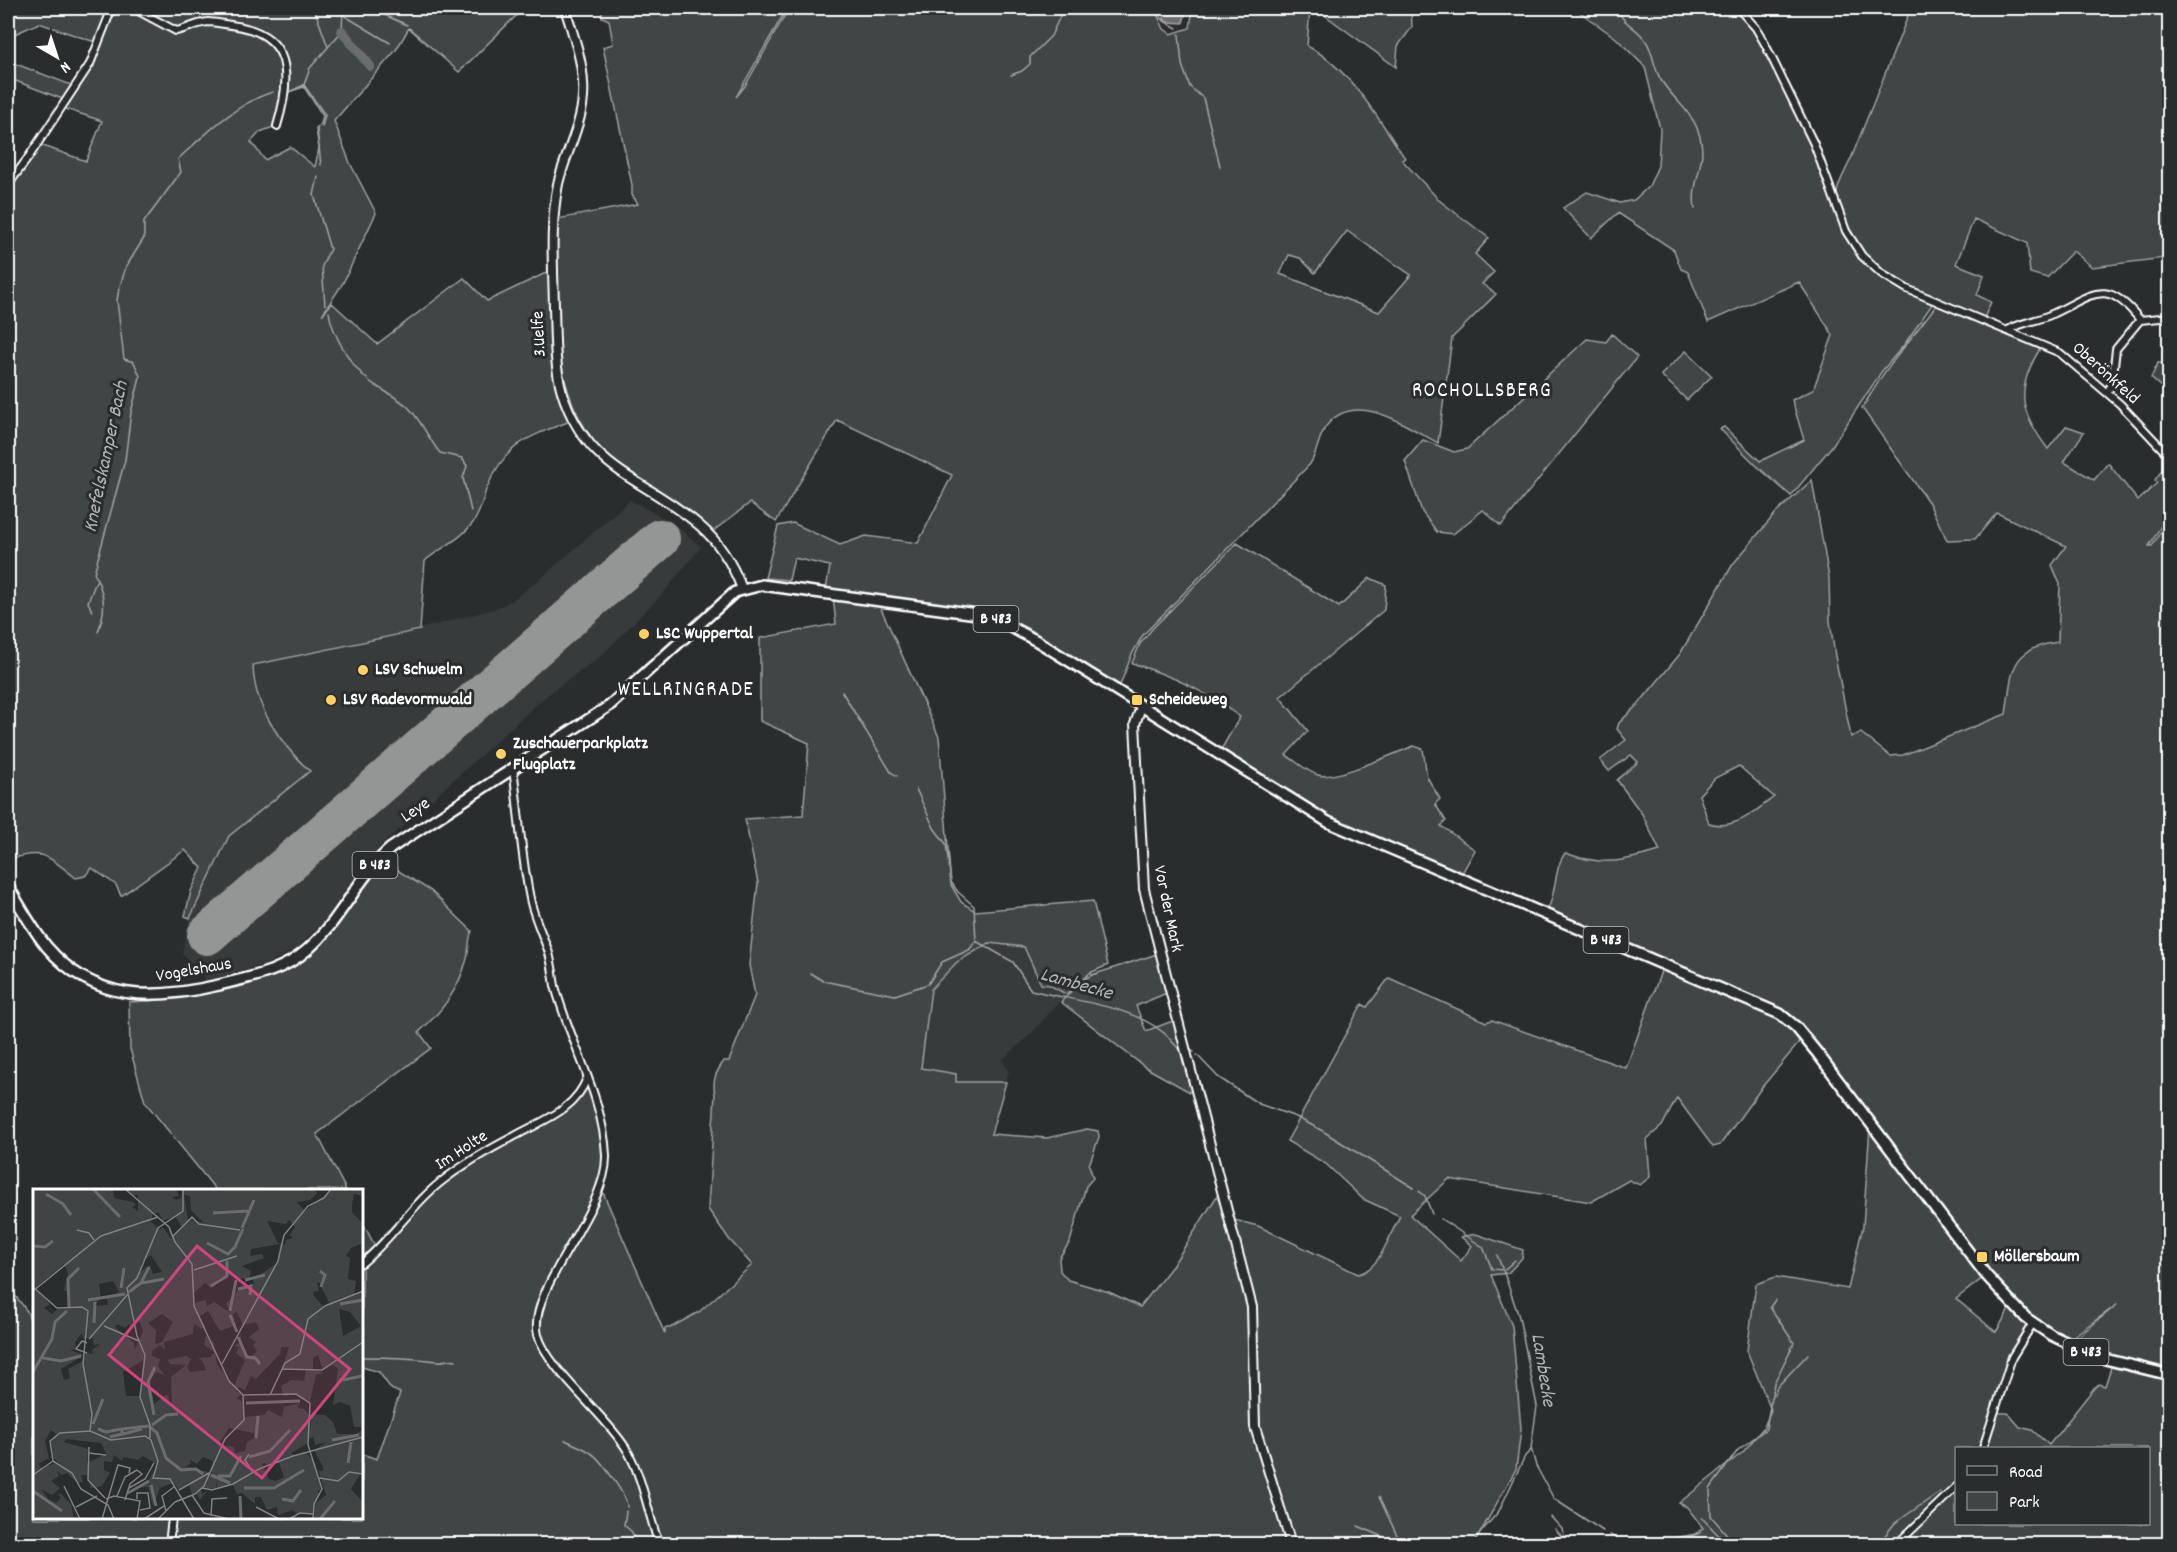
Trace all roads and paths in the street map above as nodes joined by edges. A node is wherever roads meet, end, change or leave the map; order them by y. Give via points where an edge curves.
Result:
1 (112, 8) edge
2 (133, 8) edge
3 (565, 8) edge
4 (1738, 8) edge
5 (277, 126) dead end
6 (8, 185) edge
7 (2169, 317) edge
8 (2140, 320) junction
9 (2008, 330) junction
10 (2107, 393) junction
11 (2169, 457) edge
12 (742, 589) junction
13 (1141, 707) junction
14 (513, 768) junction
15 (8, 886) edge
16 (253, 977) joint
17 (587, 1077) junction
18 (363, 1262) edge
19 (2033, 1323) junction
20 (2169, 1375) edge
21 (1984, 1447) edge
22 (1955, 1488) edge
23 (172, 1519) edge
24 (170, 1545) edge
25 (659, 1545) edge
26 (1291, 1545) edge
27 (1897, 1545) edge

1 - 6 street via 90,64
2 - 5 street via 176,31 212,22 249,27 271,40 283,55 285,77
3 - 12 street, 3.Uelfe via 584,84 580,118 559,181 552,219 555,354 563,394 596,451 628,479 701,526 723,553
4 - 9 street, Oberönkfeld via 1760,36 1814,144 1851,241 1862,256 1894,282
7 - 8 street
8 - 9 street via 2124,300 2096,293
8 - 10 street via 2116,349 2112,384
9 - 10 street, Oberönkfeld via 2060,353
10 - 11 street, Oberönkfeld
12 - 13 main road, B 483 via 762,585 830,593 952,609 996,620 1037,641
12 - 14 main road, Leye / B 483 via 722,601 621,696
13 - 19 main road, B 483 via 1328,822 1780,1014 1818,1054 1986,1275
13 - 26 street, Vor der Mark via 1134,724 1143,883 1252,1307 1255,1427
14 - 16 main road, Leye / B 483 via 392,848 318,940 290,962
14 - 17 street via 531,903
15 - 16 main road, Vogelshaus / B 483 via 54,955 80,975 112,990 138,995 166,994
17 - 18 street, Im Holte via 577,1096 560,1112 488,1151 438,1184
17 - 25 street via 603,1131 604,1175 541,1303 537,1330 548,1355 626,1449
19 - 20 main road, B 483 via 2097,1358
19 - 21 street via 2012,1357
22 - 27 street
23 - 24 street

